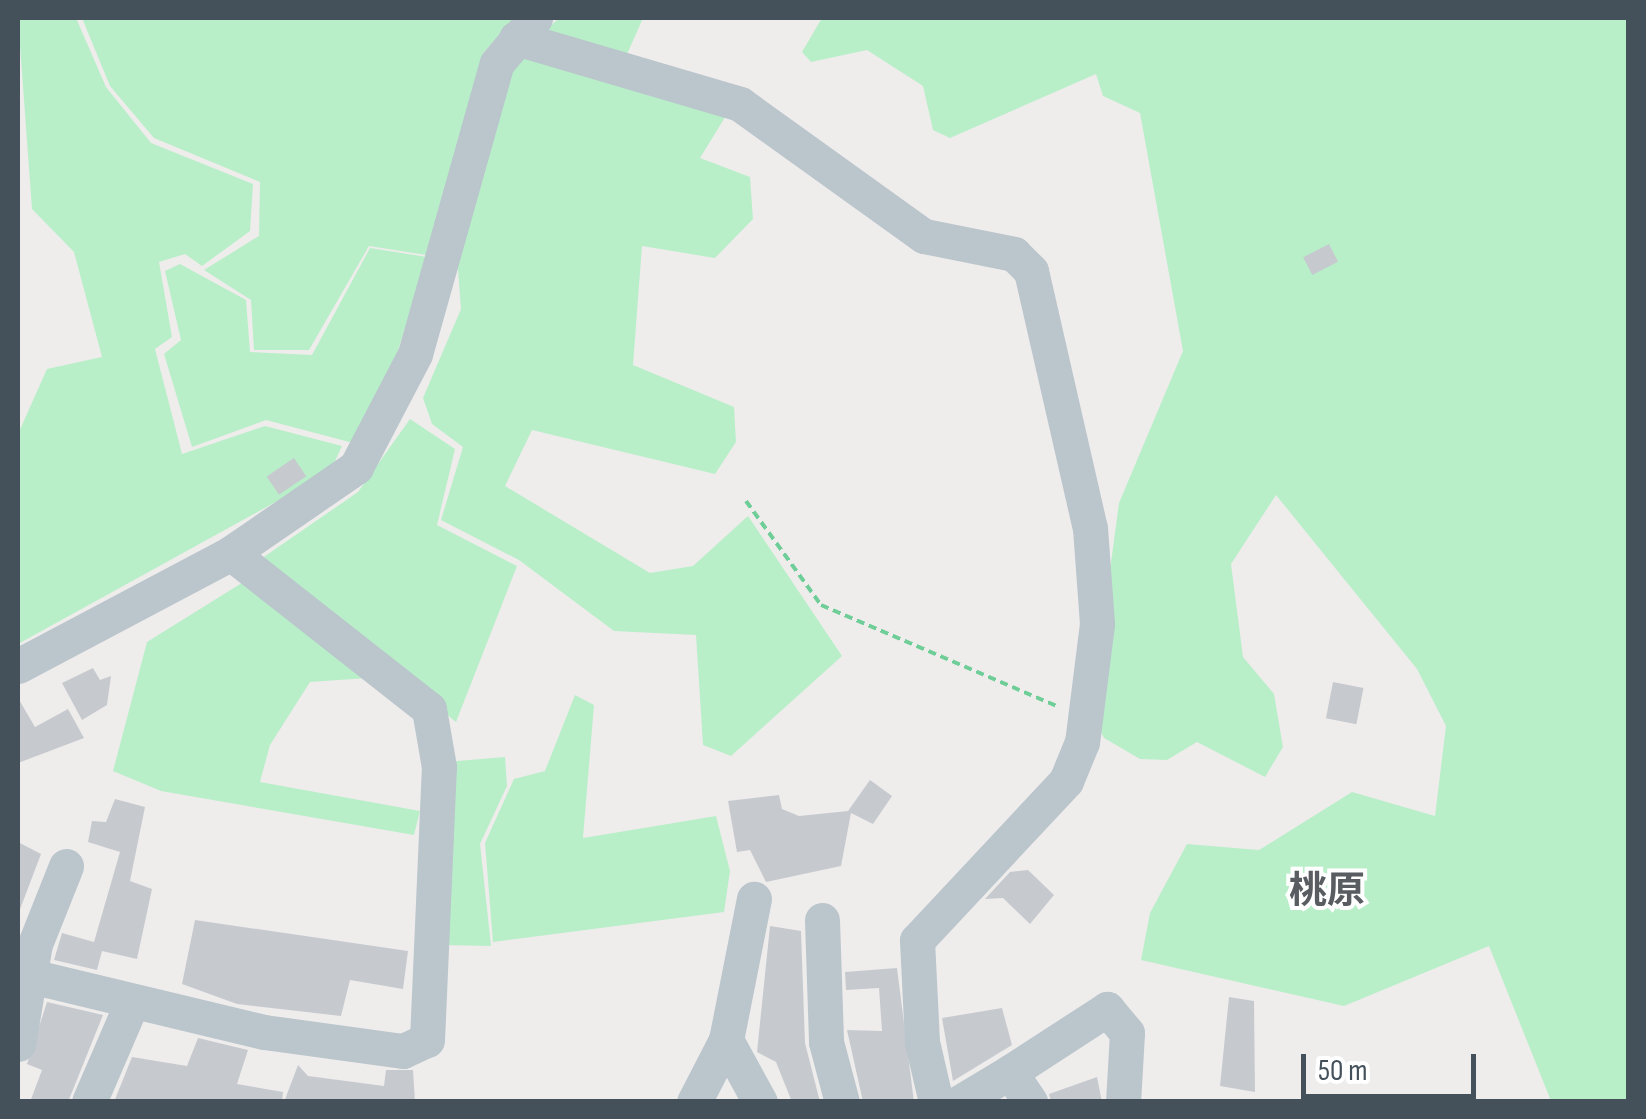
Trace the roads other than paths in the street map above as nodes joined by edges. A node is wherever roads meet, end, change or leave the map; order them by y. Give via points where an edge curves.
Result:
1 (525, 28) edge
2 (231, 554) junction
3 (18, 666) edge
4 (66, 866) dead end
5 (754, 899) dead end
6 (822, 920) dead end
7 (25, 973) edge
8 (130, 1007) junction
9 (726, 1040) junction
10 (18, 1044) edge
11 (1020, 1087) edge
12 (90, 1102) edge
13 (694, 1102) edge
14 (760, 1102) edge
15 (842, 1102) edge
16 (936, 1102) edge
17 (960, 1102) edge
18 (1123, 1102) edge

1 - 2 street via 497,63 414,354 378,438 331,491
1 - 16 street via 740,104 924,236 1014,254 1031,271 1090,528 1096,624 1084,722 1066,782 916,940 922,1042
2 - 3 street
2 - 8 street via 429,709 439,766 434,1020 427,1040 402,1052
4 - 7 street
5 - 9 street
6 - 15 street via 826,1042
7 - 8 street
7 - 10 street
8 - 12 street
9 - 13 street
9 - 14 street
11 - 17 street
11 - 18 street via 1107,1010 1127,1033

